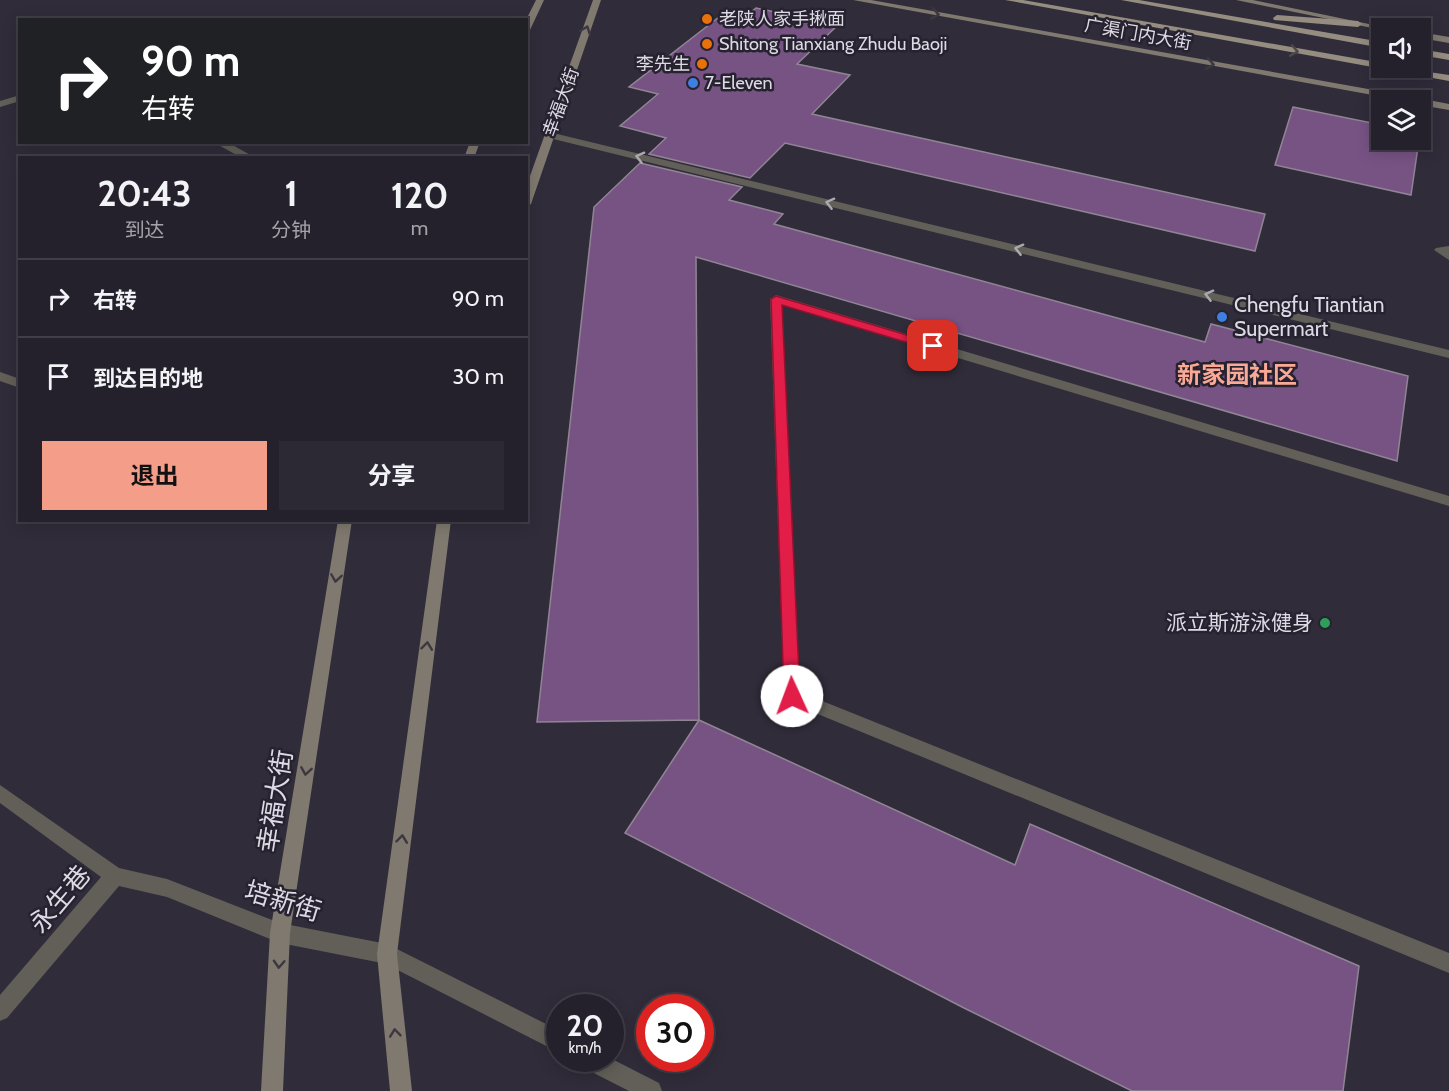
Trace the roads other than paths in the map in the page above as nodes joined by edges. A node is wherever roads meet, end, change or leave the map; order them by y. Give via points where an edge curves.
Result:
1 (540, 0) edge
2 (597, 0) edge
3 (857, 0) edge
4 (1009, 0) edge
5 (1125, 0) edge
6 (1240, 0) edge
7 (1188, 10) junction
8 (1358, 24) junction
9 (528, 26) edge
10 (1371, 26) edge
11 (1431, 37) edge
12 (1449, 40) edge
13 (1371, 43) edge
14 (1431, 54) edge
15 (1449, 57) edge
16 (1371, 64) edge
17 (1431, 75) edge
18 (1449, 78) edge
19 (1371, 92) edge
20 (18, 99) edge
21 (0, 104) edge
22 (1431, 104) edge
23 (1449, 107) edge
24 (549, 135) junction
25 (222, 144) edge
26 (247, 156) edge
27 (528, 198) edge
28 (1449, 249) edge
29 (1449, 257) edge
30 (1449, 354) edge
31 (0, 376) edge
32 (18, 383) edge
33 (1449, 501) edge
34 (345, 522) edge
35 (444, 522) edge
36 (0, 793) edge
37 (115, 876) junction
38 (280, 933) junction
39 (387, 954) junction
40 (1449, 963) edge
41 (0, 1011) edge
42 (546, 1036) edge
43 (615, 1072) edge
44 (272, 1091) edge
45 (401, 1091) edge
46 (651, 1091) edge

1 - 9 main road
24 -> 2 main road, 幸福大街
3 -> 19 main road, 广渠门内大街
4 -> 16 main road, 广渠门内大街
5 - 7 main road, 广渠门内大街
6 - 8 main road
7 - 8 main road
7 - 13 main road, 广渠门内大街
8 - 10 main road
11 - 12 main road
14 - 15 main road
17 - 18 main road
20 - 21 street
22 - 23 main road
24 - 27 main road, 幸福大街
30 -> 24 street
25 - 26 street
28 - 29 street via 1440,250
31 - 32 street
33 - 40 street via 776,299 792,696
34 -> 38 main road, 幸福大街
39 -> 35 main road
36 - 37 street, 培新街
37 - 38 street, 培新街 via 167,888
37 - 41 street, 永生巷
38 - 39 street, 培新街
38 -> 44 main road, 幸福大街
39 - 42 street, 培新街
45 -> 39 main road
43 - 46 street

